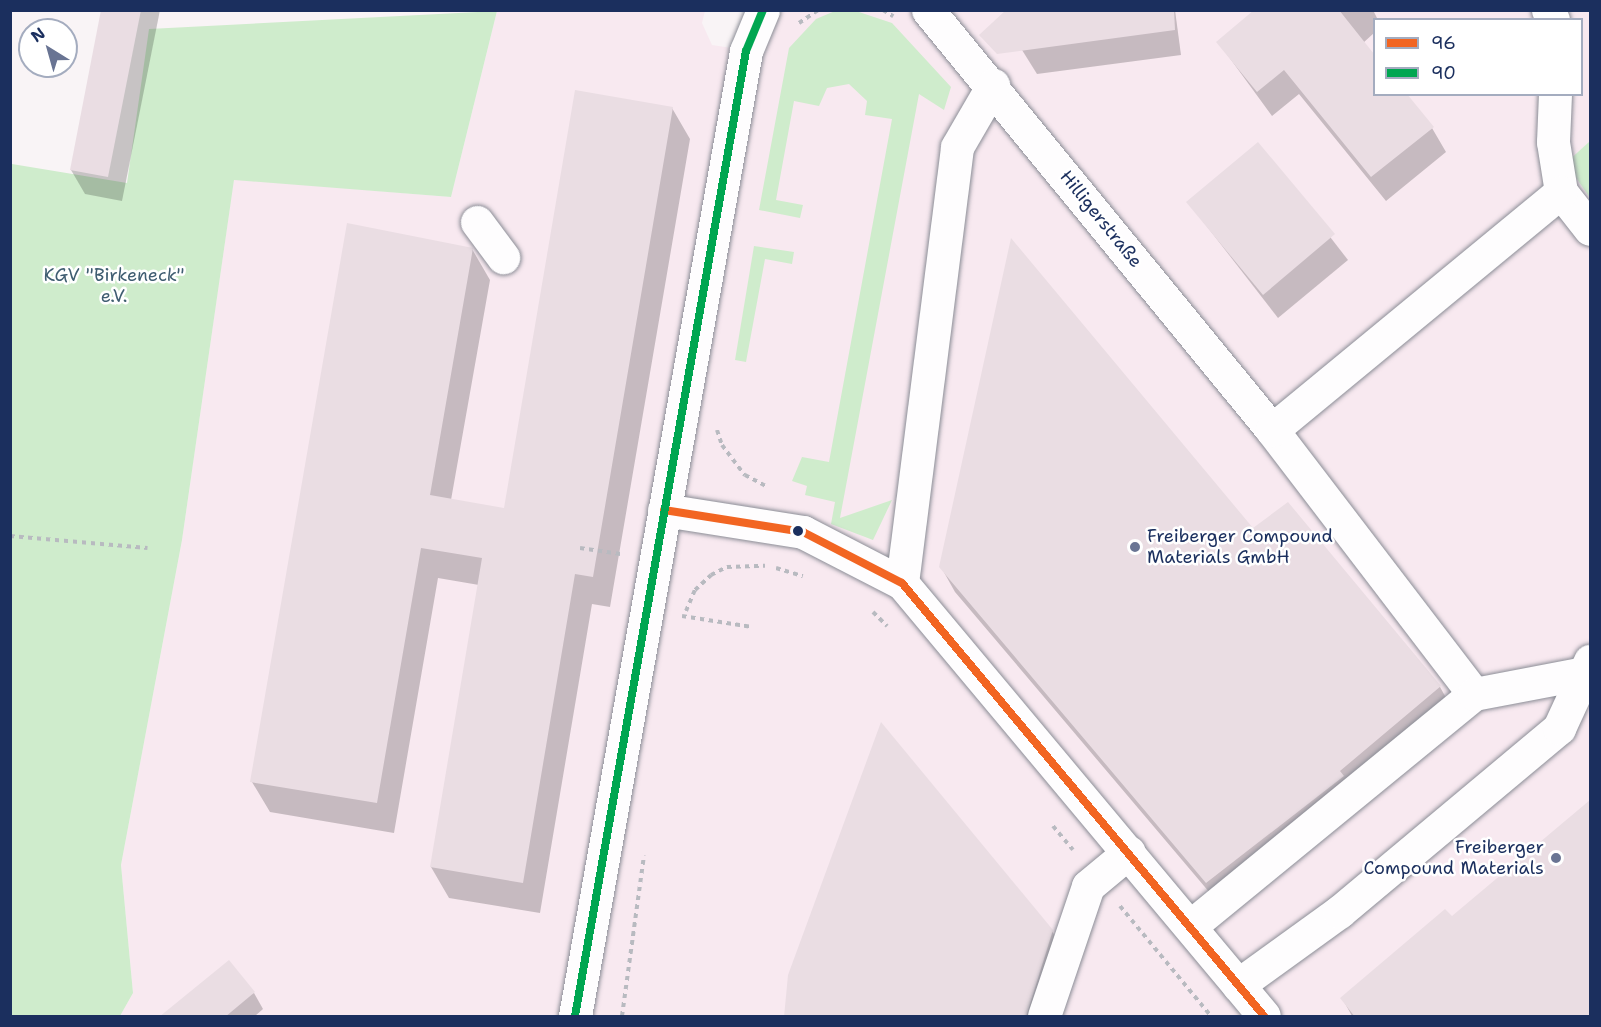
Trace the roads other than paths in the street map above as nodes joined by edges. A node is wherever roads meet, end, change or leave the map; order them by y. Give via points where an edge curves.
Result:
1 (763, 10) edge
2 (928, 10) edge
3 (993, 85) junction
4 (1555, 96) edge
5 (1561, 192) junction
6 (477, 222) dead end
7 (1590, 228) edge
8 (503, 257) dead end
9 (1272, 430) junction
10 (664, 510) junction
11 (902, 583) junction
12 (1587, 667) edge
13 (1474, 694) junction
14 (1129, 852) junction
15 (1191, 926) junction
16 (1238, 985) junction
17 (575, 1017) edge
18 (1044, 1017) edge
19 (1264, 1017) edge

1 - 10 street via 746,51
2 - 3 street, Hilligerstraße
3 - 9 street, Hilligerstraße
3 - 11 street via 957,147
4 - 5 street via 1552,142
5 - 7 street
5 - 9 street
6 - 8 street
9 - 13 street, Hilligerstraße
10 - 11 street via 783,529 840,548
10 - 17 street
11 - 14 street
12 - 13 street
12 - 16 street via 1559,728 1339,912
13 - 15 street
14 - 15 street
14 - 18 street via 1088,886
15 - 16 street
16 - 19 street

